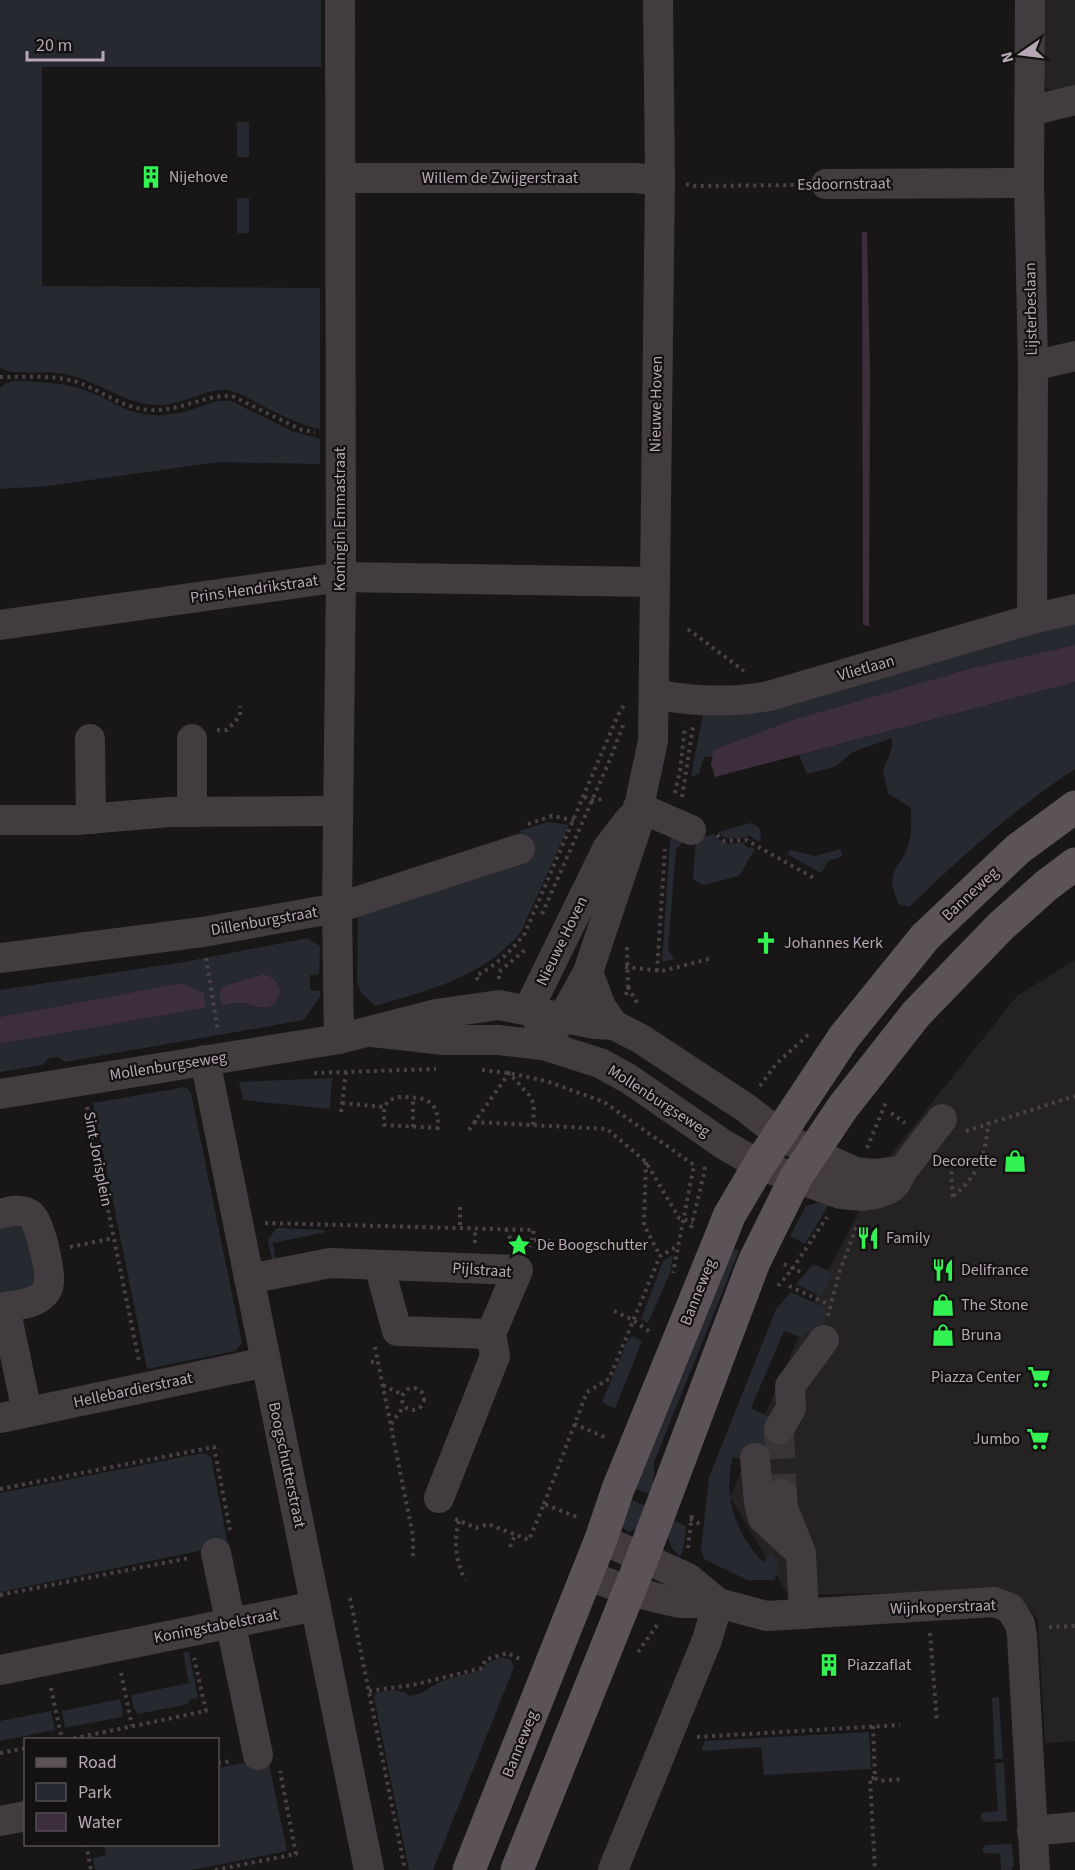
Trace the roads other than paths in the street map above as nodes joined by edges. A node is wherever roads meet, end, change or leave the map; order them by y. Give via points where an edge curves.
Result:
1 (340, 0) edge
2 (658, 0) edge
3 (1030, 0) edge
4 (1075, 100) edge
5 (1030, 111) junction
6 (341, 177) junction
7 (660, 180) junction
8 (1029, 183) junction
9 (826, 184) road end
10 (1075, 356) edge
11 (1033, 366) junction
12 (341, 577) junction
13 (654, 582) junction
14 (1075, 609) edge
15 (1032, 619) junction
16 (0, 625) edge
17 (638, 698) junction
18 (90, 739) dead end
19 (192, 739) road end
20 (639, 807) junction
21 (1075, 807) edge
22 (338, 811) junction
23 (192, 812) junction
24 (91, 819) junction
25 (0, 820) edge
26 (703, 831) road end
27 (520, 849) dead end
28 (1075, 864) edge
29 (337, 908) junction
30 (0, 958) edge
31 (588, 972) junction
32 (549, 1014) junction
33 (614, 1025) junction
34 (372, 1032) junction
35 (339, 1038) junction
36 (543, 1045) junction
37 (205, 1060) junction
38 (0, 1094) edge
39 (942, 1119) dead end
40 (779, 1134) junction
41 (759, 1165) junction
42 (804, 1165) junction
43 (902, 1171) junction
44 (0, 1214) edge
45 (379, 1265) junction
46 (249, 1279) junction
47 (3, 1307) edge
48 (491, 1334) junction
49 (824, 1340) road end
50 (266, 1362) junction
51 (13, 1415) edge
52 (790, 1422) tunnel mouth
53 (755, 1458) dead end
54 (792, 1493) tunnel mouth
55 (439, 1498) road end
56 (601, 1539) junction
57 (216, 1553) road end
58 (801, 1554) junction
59 (642, 1559) junction
60 (587, 1575) junction
61 (629, 1591) junction
62 (718, 1603) junction
63 (316, 1606) junction
64 (804, 1614) junction
65 (230, 1623) junction
66 (0, 1670) edge
67 (258, 1755) road end
68 (24, 1816) edge
69 (0, 1821) edge
70 (1075, 1827) edge
71 (1032, 1831) junction
72 (369, 1870) edge
73 (469, 1870) edge
74 (517, 1870) edge
75 (613, 1870) edge
76 (1035, 1870) edge

1 - 6 street, Koningin Emmastraat
2 - 7 street, Nieuwe Hoven
3 - 5 street, Lijsterbeslaan
4 - 5 street
5 - 8 street, Lijsterbeslaan
6 - 7 street, Willem de Zwijgerstraat
6 - 12 street, Koningin Emmastraat
7 - 13 street, Nieuwe Hoven
8 - 9 street, Esdoornstraat
8 - 11 street, Lijsterbeslaan
10 - 11 street
11 - 15 street, Lijsterbeslaan
12 - 13 street, Prins Hendrikstraat
12 - 16 street, Prins Hendrikstraat
12 - 22 street, Koningin Emmastraat
13 - 17 street, Nieuwe Hoven
14 - 15 street, Vlietlaan
15 - 17 street, Vlietlaan via 769,696 734,702
17 - 20 street, Nieuwe Hoven via 653,740
18 - 24 street
19 - 23 street
20 - 26 street
20 - 31 street, Nieuwe Hoven via 637,826
20 - 32 street, Nieuwe Hoven via 607,849 534,998
21 - 40 main road, Banneweg via 1018,849 925,937 844,1037
22 - 23 street
22 - 29 street, Koningin Emmastraat
23 - 24 street
24 - 25 street
27 - 29 street, Dillenburgstraat
28 - 42 main road via 1001,926 916,1014 843,1107
29 - 30 street, Dillenburgstraat via 203,932
29 - 35 street, Koningin Emmastraat
31 - 32 street, Nieuwe Hoven
31 - 33 street, Mollenburgseweg via 597,1001
32 - 33 street, Mollenburgseweg
32 - 34 street, Mollenburgseweg via 490,1006 436,1014
32 - 36 street, Nieuwe Hoven
33 - 40 street, Mollenburgseweg via 746,1108
34 - 35 street, Mollenburgseweg
34 - 36 street, Mollenburgseweg
35 - 37 street, Mollenburgseweg
36 - 41 street, Mollenburgseweg via 600,1063
37 - 38 street, Mollenburgseweg
37 - 46 street, Boogschutterstraat
39 - 43 street
40 - 41 main road, Banneweg
40 - 42 street, Mollenburgseweg
41 - 42 street, Mollenburgseweg
41 - 56 main road, Banneweg via 729,1216
42 - 43 street via 867,1174
42 - 43 street via 841,1194 863,1196 889,1189
42 - 59 main road via 754,1262
44 - 47 street via 20,1210 38,1223 49,1280 45,1293 34,1301
45 - 46 street, Pijlstraat via 330,1263
45 - 48 street via 397,1331
45 - 48 street, Pijlstraat via 518,1270
46 - 50 street, Boogschutterstraat
47 - 51 street
48 - 55 street, Pijlstraat via 495,1356
49 - 52 street via 790,1386
50 - 51 street, Hellebardierstraat
50 - 63 street, Boogschutterstraat
53 - 58 street via 764,1518
54 - 58 street
56 - 59 street, Wijnkoperstraat
56 - 60 main road, Banneweg
57 - 65 street
58 - 64 street
59 - 61 main road
59 - 62 street, Wijnkoperstraat via 688,1578
60 - 61 street, Wijnkoperstraat
60 - 73 main road, Banneweg
61 - 62 street, Wijnkoperstraat via 680,1603
61 - 74 main road
62 - 64 street, Wijnkoperstraat via 767,1616
62 - 75 street
63 - 65 street, Koningstabelstraat
63 - 72 street, Boogschutterstraat
64 - 71 street, Wijnkoperstraat via 1000,1603 1010,1608 1020,1624
65 - 66 street, Koningstabelstraat
65 - 67 street
68 - 69 street
70 - 71 street
71 - 76 street, Wijnkoperstraat

